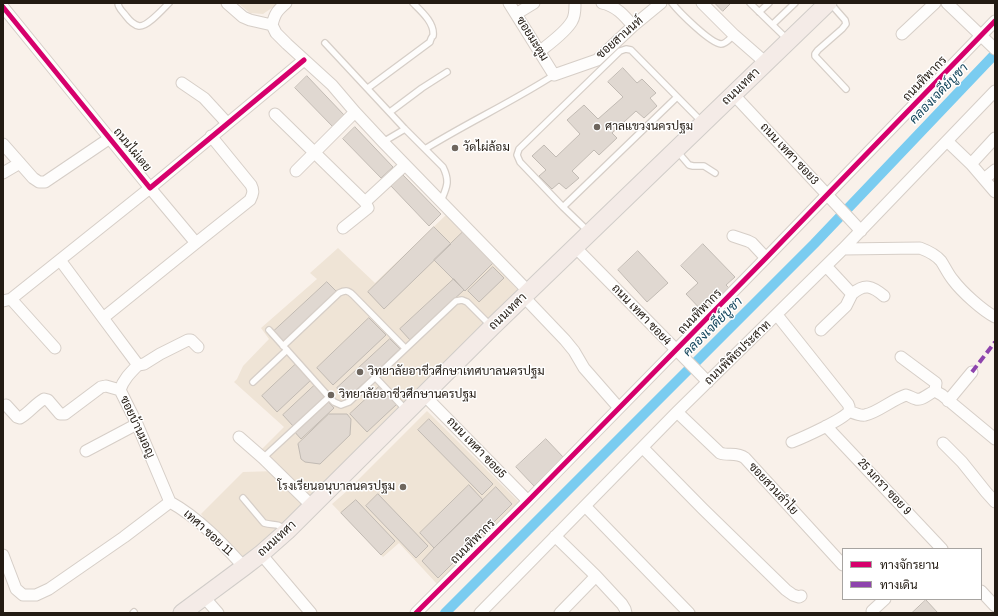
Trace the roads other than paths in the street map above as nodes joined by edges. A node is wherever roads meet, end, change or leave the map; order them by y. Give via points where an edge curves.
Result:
1 (118, 3) edge
2 (169, 3) edge
3 (227, 3) edge
4 (413, 3) edge
5 (509, 3) edge
6 (534, 3) edge
7 (602, 3) edge
8 (661, 3) edge
9 (672, 3) edge
10 (702, 3) edge
11 (750, 3) edge
12 (769, 3) edge
13 (796, 3) edge
14 (829, 3) edge
15 (935, 3) edge
16 (947, 3) edge
17 (284, 4) edge
18 (575, 5) dead end
19 (3, 7) edge
20 (759, 12) junction
21 (516, 14) junction
22 (995, 21) edge
23 (772, 24) junction
24 (272, 25) junction
25 (633, 26) junction
26 (902, 34) dead end
27 (734, 35) junction
28 (789, 40) junction
29 (988, 42) edge
30 (325, 43) dead end
31 (540, 52) junction
32 (304, 60) junction
33 (766, 64) junction
34 (446, 72) dead end
35 (554, 76) junction
36 (182, 83) dead end
37 (368, 88) junction
38 (846, 89) dead end
39 (995, 91) edge
40 (734, 94) junction
41 (677, 97) junction
42 (355, 112) junction
43 (390, 112) junction
44 (275, 114) dead end
45 (227, 123) junction
46 (704, 124) junction
47 (405, 129) junction
48 (211, 136) junction
49 (110, 138) junction
50 (995, 138) edge
51 (947, 141) junction
52 (383, 142) junction
53 (3, 144) edge
54 (425, 149) junction
55 (676, 150) junction
56 (314, 153) junction
57 (20, 163) junction
58 (405, 164) junction
59 (971, 164) junction
60 (995, 170) edge
61 (296, 171) dead end
62 (3, 173) edge
63 (715, 173) dead end
64 (984, 179) junction
65 (150, 188) junction
66 (995, 192) edge
67 (831, 199) junction
68 (441, 200) junction
69 (365, 202) junction
70 (562, 207) junction
71 (343, 228) dead end
72 (858, 228) junction
73 (590, 234) junction
74 (732, 236) dead end
75 (196, 243) junction
76 (575, 247) junction
77 (843, 249) junction
78 (766, 258) junction
79 (60, 260) junction
80 (826, 266) junction
81 (527, 294) junction
82 (852, 294) junction
83 (884, 296) dead end
84 (7, 300) edge
85 (777, 315) junction
86 (995, 317) edge
87 (103, 318) junction
88 (492, 328) junction
89 (269, 330) dead end
90 (821, 330) dead end
91 (198, 347) dead end
92 (55, 348) dead end
93 (285, 348) junction
94 (405, 348) junction
95 (679, 353) junction
96 (901, 357) dead end
97 (138, 365) junction
98 (972, 372) dead end
99 (375, 377) junction
100 (705, 380) junction
101 (252, 382) dead end
102 (120, 390) junction
103 (935, 391) junction
104 (424, 395) junction
105 (329, 397) junction
106 (948, 401) junction
107 (6, 404) dead end
108 (619, 408) junction
109 (408, 411) junction
110 (849, 411) junction
111 (677, 412) junction
112 (137, 424) junction
113 (826, 426) junction
114 (239, 437) dead end
115 (995, 439) edge
116 (792, 442) dead end
117 (943, 443) dead end
118 (643, 448) junction
119 (86, 451) dead end
120 (263, 458) junction
121 (243, 498) dead end
122 (528, 501) junction
123 (170, 502) junction
124 (995, 502) edge
125 (312, 506) junction
126 (585, 506) junction
127 (287, 531) junction
128 (556, 536) junction
129 (941, 548) edge
130 (261, 554) junction
131 (3, 556) edge
132 (842, 564) edge
133 (244, 567) junction
134 (596, 576) junction
135 (982, 592) edge
136 (801, 596) dead end
137 (204, 597) junction
138 (871, 600) edge
139 (884, 600) edge
140 (995, 606) edge
141 (872, 612) edge
142 (182, 613) edge
143 (218, 613) edge
144 (311, 613) edge
145 (416, 613) edge
146 (480, 613) edge
147 (560, 613) edge
148 (626, 613) edge
149 (689, 613) edge

1 - 2 lane via 128,18 137,26 142,26
3 - 24 street via 243,17
4 - 37 lane via 429,21 433,36 430,42
5 - 21 street, ซอยมะตูม
6 - 21 street
7 - 25 street via 618,9
8 - 25 street, ซอยสานนท์
9 - 27 lane via 712,41 721,44
10 - 27 street
11 - 20 lane
12 - 20 lane
13 - 23 lane
14 - 28 main road, ถนนเทศา
14 - 38 lane via 846,24 818,50 815,56
15 - 26 street
16 - 29 street
17 - 24 street via 274,16
18 - 31 street via 572,21
19 - 49 street, ถนนไผ่เตย
20 - 23 lane
21 - 31 street, ซอยมะตูม
22 - 29 street, ถนนทิพากร
23 - 28 lane
24 - 32 street via 276,33
25 - 35 street, ซอยสานนท์ via 597,60
27 - 33 street
28 - 33 main road, ถนนเทศา
29 - 67 street, ถนนทิพากร
30 - 37 lane
31 - 35 street, ซอยมะตูม
32 - 42 street via 332,85
32 - 45 street, ถนนไผ่เตย
33 - 40 main road, ถนนเทศา
34 - 43 lane
35 - 54 lane
36 - 45 street via 204,98
37 - 43 lane
39 - 51 street, ถนนพิพิธประสาท
40 - 46 main road, ถนนเทศา
40 - 67 street, ถนน เทศา ซอย3
41 - 46 lane
41 - 70 lane
41 - 70 lane via 631,50 620,51 519,149 517,155 520,162
42 - 52 street
42 - 56 street
43 - 47 lane
44 - 56 street
45 - 48 street, ถนนไผ่เตย
46 - 55 main road, ถนนเทศา
47 - 52 lane
47 - 54 lane
48 - 65 street, ถนนไผ่เตย
48 - 75 street via 251,185 253,195
49 - 57 street via 45,182 33,178
49 - 65 street, ถนนไผ่เตย
50 - 59 street
51 - 59 street
51 - 72 street, ถนนพิพิธประสาท
52 - 58 street
53 - 57 street
54 - 68 lane via 443,167 446,174 447,186
55 - 63 lane via 689,165 704,166
55 - 73 main road, ถนนเทศา
56 - 61 street
56 - 69 street
57 - 62 street
58 - 68 street
58 - 69 street
59 - 64 street
60 - 64 street
64 - 66 street
65 - 75 street
65 - 79 street
67 - 72 street, ถนน เทศา ซอย3
67 - 78 street, ถนนทิพากร
68 - 81 street
69 - 71 street via 368,208
70 - 73 lane
72 - 77 street, ถนนพิพิธประสาท
73 - 76 main road, ถนนเทศา
74 - 78 street via 748,241
75 - 87 street
76 - 81 main road, ถนนเทศา
76 - 95 street, ถนน เทศา ซอย4
77 - 80 street, ถนนพิพิธประสาท
77 - 86 street via 920,248 940,260 953,280 973,301
78 - 95 street, ถนนทิพากร
79 - 84 street
79 - 87 street
80 - 82 street
80 - 85 street, ถนนพิพิธประสาท
81 - 88 main road, ถนนเทศา
81 - 108 street via 574,351 584,368
82 - 83 street via 866,286 874,288
82 - 90 street via 846,306
84 - 92 street
85 - 100 street, ถนนพิพิธประสาท
85 - 110 street via 848,404
87 - 97 street
88 - 94 lane via 467,302 456,301
88 - 104 main road, ถนนเทศา
89 - 93 lane
91 - 97 street via 188,340
93 - 94 lane via 343,290 353,295
93 - 101 lane
93 - 105 lane
94 - 99 lane
95 - 100 street, ถนน เทศา ซอย4
95 - 108 street, ถนนทิพากร
96 - 103 street via 936,383
97 - 102 street, ซอยบ้านมอญ
98 - 106 street
99 - 105 lane via 349,402 341,405
99 - 109 lane
100 - 111 street, ถนนพิพิธประสาท
102 - 107 street via 100,387 65,414 60,414 48,400 44,399 20,418
102 - 112 street, ซอยบ้านมอญ
103 - 106 street
103 - 110 street via 920,399 906,395 898,397 872,413 863,415
104 - 109 main road, ถนนเทศา
104 - 122 street, ถนน เทศา ซอย5
105 - 120 lane
106 - 115 street
108 - 122 street, ถนนทิพากร
109 - 125 main road, ถนนเทศา
110 - 113 street
111 - 118 street, ถนนพิพิธประสาท
111 - 132 street, ซอยสวนลำไย via 720,453 745,458
112 - 119 street
112 - 123 street, ซอยบ้านมอญ
113 - 116 street
113 - 129 street, 25 มกรา ซอย 9
114 - 120 street
117 - 124 street
118 - 126 street, ถนนพิพิธประสาท
118 - 136 street via 786,590 793,595
120 - 125 street
121 - 127 lane via 264,523 281,525
122 - 145 street, ถนนทิพากร
123 - 131 street via 124,537 49,589 36,595 23,595 16,589
123 - 133 street, เทศา ซอย 11 via 207,528
125 - 127 main road, ถนนเทศา
126 - 128 street, ถนนพิพิธประสาท
126 - 149 street
127 - 130 main road, ถนนเทศา
128 - 134 street
128 - 146 street, ถนนพิพิธประสาท
130 - 133 main road, ถนนเทศา
130 - 144 street
133 - 137 main road, ถนนเทศา
134 - 147 street
134 - 148 street via 622,604
135 - 140 street
137 - 142 main road, ถนนเทศา
137 - 143 street
138 - 141 street
139 - 141 street

